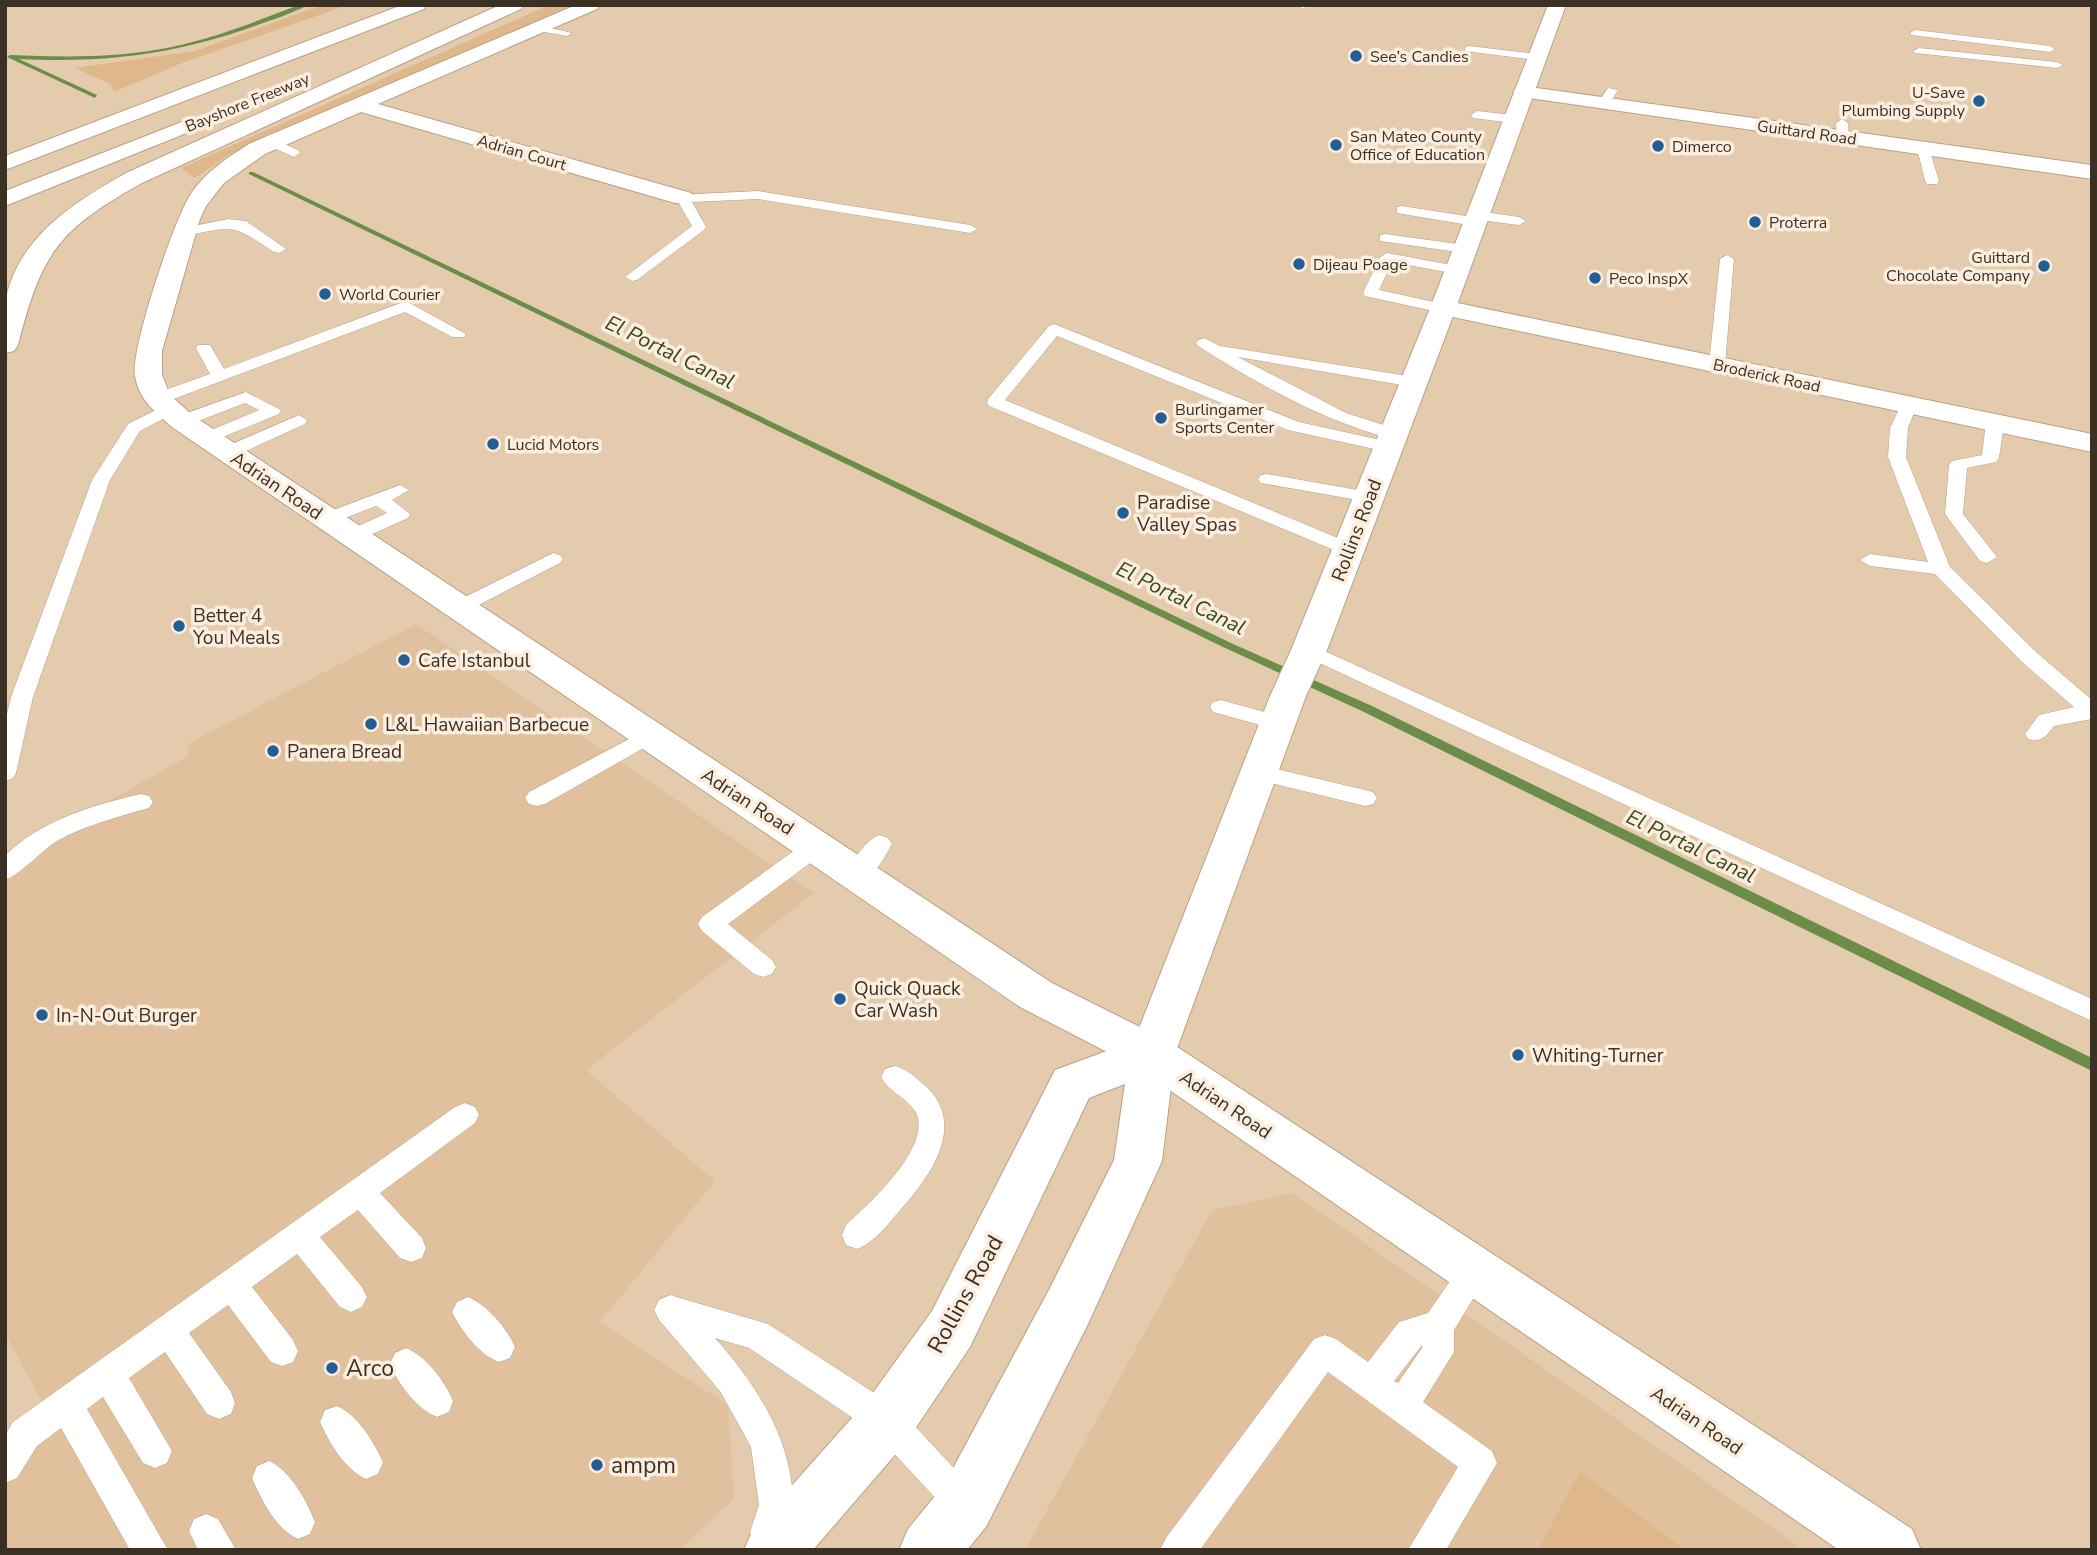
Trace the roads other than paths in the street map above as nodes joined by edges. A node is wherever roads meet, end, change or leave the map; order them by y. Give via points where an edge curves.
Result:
1 (368, 5) edge
2 (418, 5) edge
3 (488, 5) edge
4 (515, 5) edge
5 (591, 5) edge
6 (1557, 5) edge
7 (331, 18) dead end
8 (537, 29) junction
9 (567, 33) dead end
10 (1915, 33) dead end
11 (1469, 49) dead end
12 (2050, 49) dead end
13 (1919, 51) dead end
14 (1537, 57) junction
15 (2057, 65) dead end
16 (300, 81) dead end
17 (360, 105) junction
18 (1518, 106) junction
19 (1479, 109) dead end
20 (212, 117) dead end
21 (161, 137) junction
22 (1923, 148) junction
23 (5, 164) edge
24 (2092, 172) edge
25 (1932, 181) dead end
26 (683, 198) junction
27 (5, 199) edge
28 (5, 207) edge
29 (1402, 210) dead end
30 (1476, 218) junction
31 (1519, 221) dead end
32 (971, 229) dead end
33 (184, 232) junction
34 (1385, 238) dead end
35 (279, 249) dead end
36 (1461, 259) junction
37 (1727, 259) dead end
38 (632, 277) dead end
39 (1443, 307) junction
40 (458, 334) dead end
41 (5, 345) edge
42 (204, 348) dead end
43 (1717, 365) junction
44 (219, 375) junction
45 (1414, 382) junction
46 (1909, 405) junction
47 (169, 410) junction
48 (299, 420) dead end
49 (1995, 423) junction
50 (1391, 441) junction
51 (2092, 443) edge
52 (218, 445) junction
53 (1267, 479) dead end
54 (400, 490) dead end
55 (1369, 497) junction
56 (377, 499) junction
57 (327, 519) junction
58 (352, 536) junction
59 (1348, 549) junction
60 (1987, 557) dead end
61 (552, 559) dead end
62 (1870, 560) dead end
63 (1941, 569) junction
64 (458, 608) junction
65 (1307, 655) junction
66 (1221, 708) dead end
67 (1283, 709) junction
68 (2091, 712) edge
69 (2036, 734) dead end
70 (648, 736) junction
71 (5, 773) edge
72 (1259, 773) junction
73 (537, 798) dead end
74 (1365, 798) dead end
75 (141, 802) dead end
76 (817, 846) junction
77 (5, 871) edge
78 (763, 967) dead end
79 (2092, 1011) edge
80 (1152, 1054) junction
81 (895, 1077) dead end
82 (465, 1115) dead end
83 (360, 1191) junction
84 (300, 1235) junction
85 (858, 1235) dead end
86 (411, 1248) dead end
87 (1475, 1270) junction
88 (232, 1285) junction
89 (351, 1297) dead end
90 (468, 1312) dead end
91 (1438, 1326) junction
92 (169, 1331) junction
93 (499, 1347) dead end
94 (282, 1351) dead end
95 (406, 1364) dead end
96 (108, 1375) junction
97 (1373, 1382) junction
98 (437, 1401) dead end
99 (219, 1403) dead end
100 (66, 1405) junction
101 (1402, 1405) junction
102 (887, 1421) junction
103 (337, 1422) dead end
104 (155, 1451) dead end
105 (366, 1462) dead end
106 (5, 1466) edge
107 (269, 1478) dead end
108 (965, 1506) junction
109 (298, 1522) dead end
110 (149, 1550) edge
111 (762, 1550) edge
112 (774, 1550) edge
113 (929, 1550) edge
114 (1178, 1550) edge
115 (1426, 1550) edge
116 (1891, 1550) edge

1 - 7 main road
2 - 23 main road, Bayshore Freeway
3 - 16 main road, Bayshore Freeway
4 - 41 main road via 97,197 45,242 30,264
5 - 8 main road
6 - 14 main road, Rollins Road
8 - 9 lane
8 - 17 main road
10 - 12 lane
11 - 14 lane
13 - 15 lane
14 - 18 main road, Rollins Road
17 - 26 main road, Adrian Court
17 - 33 main road via 283,148 233,163 197,198
18 - 19 lane
18 - 22 main road, Guittard Road via 1607,97 1842,130 1875,145
18 - 30 main road, Rollins Road
20 - 21 main road, Bayshore Freeway
21 - 27 main road, Bayshore Freeway
21 - 28 main road
22 - 24 main road, Guittard Road via 2042,160
22 - 25 lane
26 - 32 lane via 758,195
26 - 38 lane via 699,227
29 - 30 lane
30 - 31 lane
30 - 36 main road, Rollins Road
33 - 35 lane via 241,223
33 - 47 main road via 149,351 148,375
34 - 36 lane
36 - 39 main road, Rollins Road
36 - 39 lane via 1387,257 1370,293
37 - 43 lane
39 - 43 main road, Broderick Road via 1656,345
39 - 45 main road, Rollins Road
40 - 44 lane via 406,306
42 - 44 lane
43 - 46 main road, Broderick Road
44 - 47 lane
45 - 50 main road, Rollins Road
45 - 50 lane via 1210,347
46 - 49 main road, Broderick Road
46 - 63 lane via 1899,428 1896,457
47 - 52 main road, Adrian Road
47 - 52 lane via 246,397 273,410
47 - 71 lane via 134,428 101,480 22,697
48 - 52 lane
49 - 51 main road, Broderick Road
49 - 60 lane via 1990,458 1958,465 1954,514
50 - 55 main road, Rollins Road
50 - 59 lane via 1294,426 1054,329 995,402
52 - 57 main road, Adrian Road
53 - 55 lane
54 - 56 lane
55 - 59 main road, Rollins Road
56 - 57 lane
56 - 58 lane via 401,514
57 - 58 main road, Adrian Road
58 - 64 main road, Adrian Road
59 - 65 main road, Rollins Road
61 - 64 lane
62 - 63 lane
63 - 68 lane
64 - 70 main road, Adrian Road
65 - 67 main road, Rollins Road
65 - 79 lane
66 - 67 lane
67 - 72 main road, Rollins Road
68 - 69 lane via 2047,720
70 - 73 lane
70 - 76 main road, Adrian Road
72 - 74 lane
72 - 80 main road, Rollins Road
75 - 77 lane via 93,815 40,841 18,855
76 - 78 lane via 711,923
76 - 80 main road, Adrian Road via 869,859 1036,995
80 - 87 main road, Adrian Road
80 - 102 main road, Rollins Road via 1072,1084 951,1329
80 - 108 main road, Rollins Road via 1138,1161
81 - 85 lane via 926,1103 933,1123 927,1148 908,1184
82 - 83 lane
83 - 84 lane
83 - 86 lane
84 - 88 lane
84 - 89 lane
87 - 91 lane
87 - 116 main road, Adrian Road
88 - 92 lane
88 - 94 lane
90 - 93 lane
91 - 97 lane via 1410,1333
91 - 101 lane via 1438,1352
92 - 96 lane
92 - 99 lane
95 - 98 lane
96 - 100 lane
96 - 104 lane
97 - 101 lane
97 - 114 lane via 1325,1350
100 - 106 lane via 25,1434
100 - 110 lane
101 - 115 lane via 1480,1463
102 - 108 lane
102 - 111 lane via 757,1335 670,1310 731,1380 767,1443 776,1504
102 - 112 main road, Rollins Road
103 - 105 lane
107 - 109 lane
108 - 113 main road, Rollins Road

